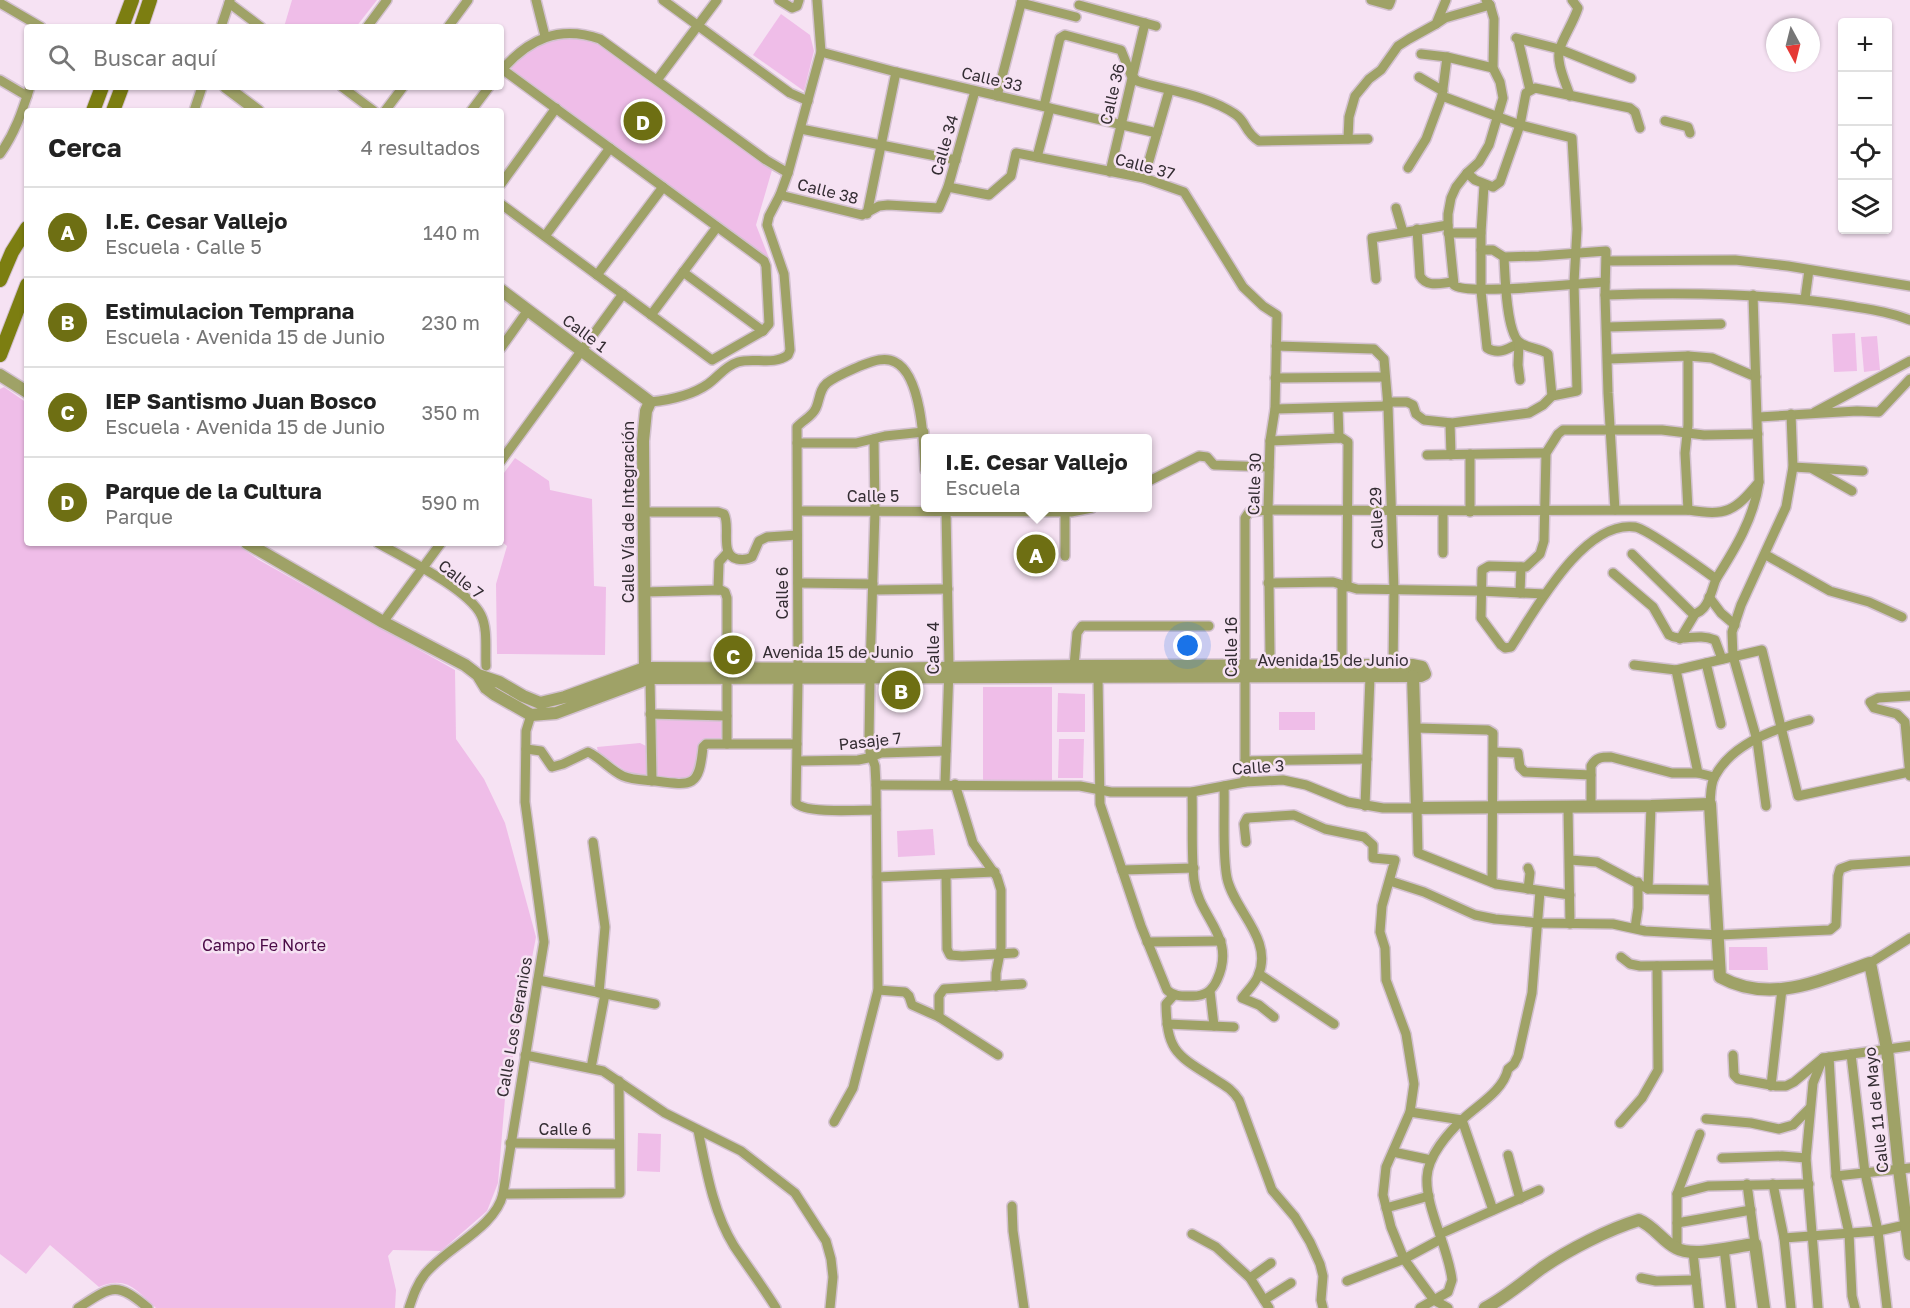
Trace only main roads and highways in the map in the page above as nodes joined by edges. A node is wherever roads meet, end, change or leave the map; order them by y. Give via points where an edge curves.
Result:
1 (150, 0) edge
2 (130, 1) edge
3 (123, 24) edge
4 (142, 24) edge
5 (101, 90) edge
6 (121, 90) edge
7 (94, 108) edge
8 (114, 108) edge
9 (24, 233) edge
10 (0, 279) edge
11 (24, 293) edge
12 (0, 355) edge

1 - 4 main road
2 - 3 main road
5 - 7 main road
6 - 8 main road
9 - 10 main road
11 - 12 main road

